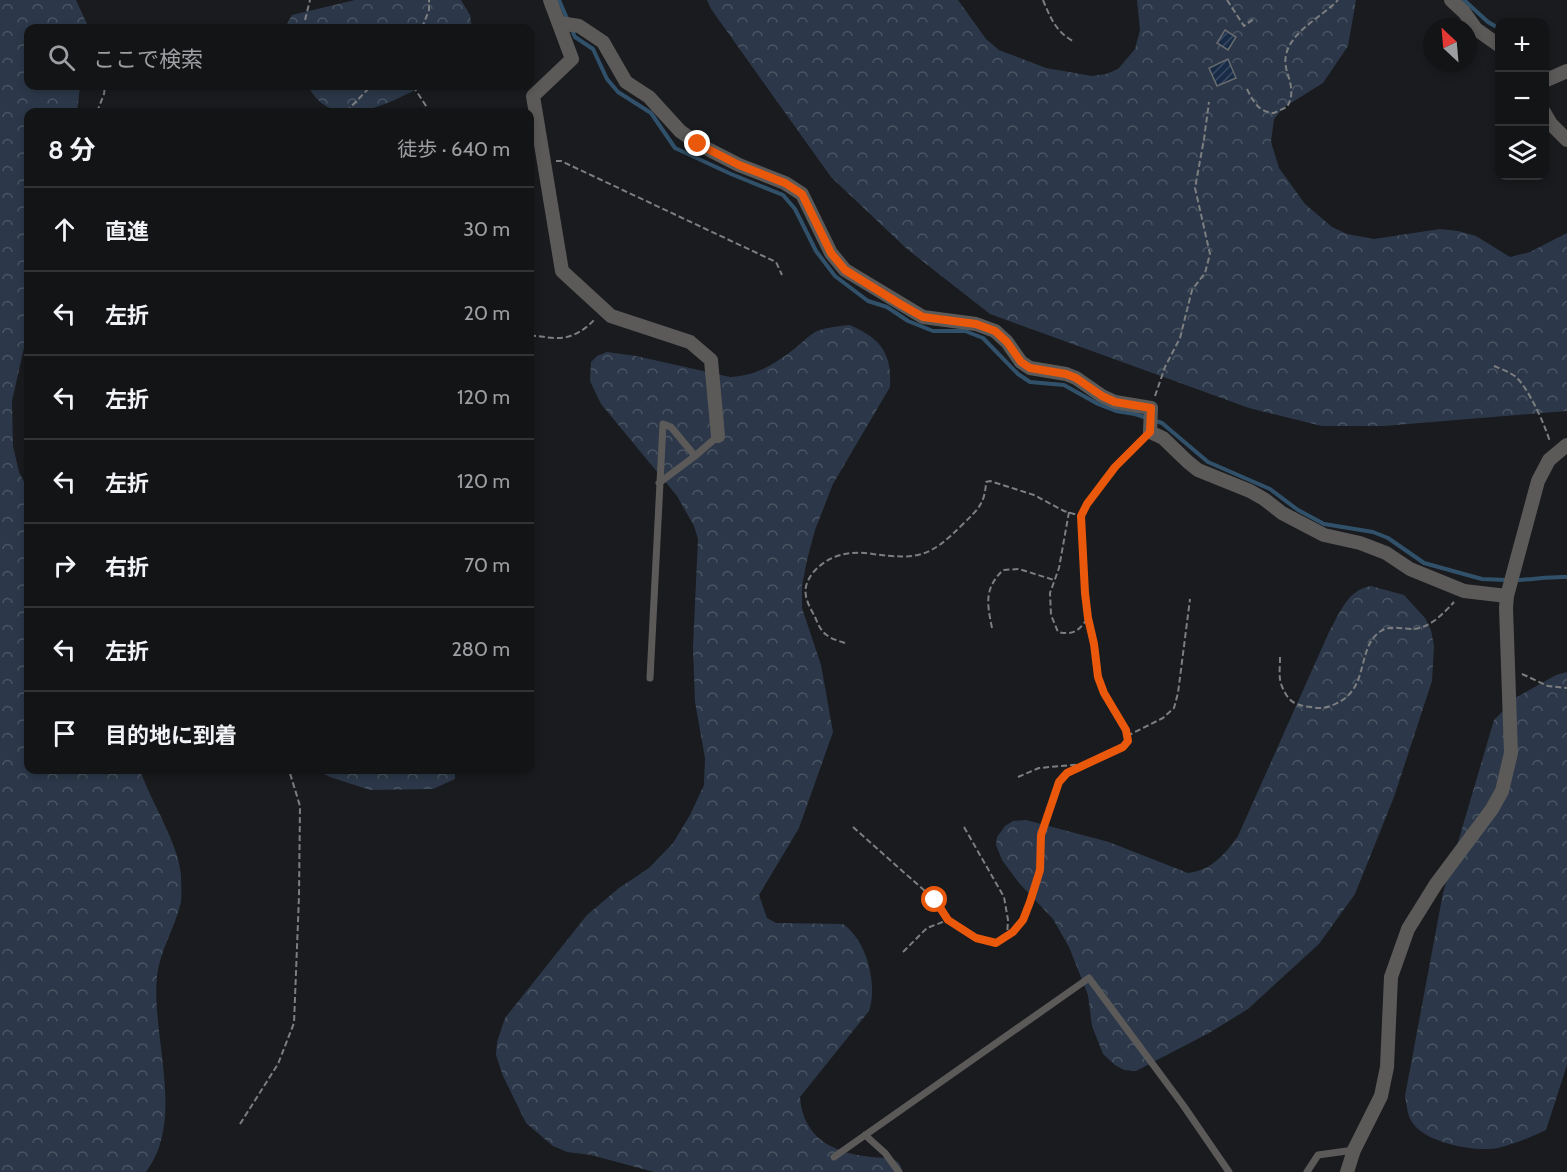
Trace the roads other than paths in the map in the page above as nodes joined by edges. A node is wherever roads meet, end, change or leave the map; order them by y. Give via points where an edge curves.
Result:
1 (550, 0) edge
2 (1451, 0) edge
3 (560, 23) junction
4 (1495, 42) edge
5 (1567, 71) edge
6 (1549, 79) edge
7 (1549, 120) edge
8 (1567, 140) edge
9 (718, 436) joint
10 (1567, 446) edge
11 (695, 456) junction
12 (659, 483) junction
13 (1508, 596) junction
14 (650, 678) dead end
15 (865, 1136) junction
16 (1354, 1150) junction
17 (834, 1157) dead end
18 (899, 1172) edge
19 (1229, 1172) edge
20 (1306, 1172) edge
21 (1347, 1172) edge

1 - 3 street
2 - 4 street via 1476,29
3 - 9 street via 572,59 532,96 562,271 611,316 690,342 711,360
3 - 13 street via 579,26 603,42 626,82 649,97 680,131 698,144 802,194 831,253 845,270 923,317 976,324 995,331 1030,368 1066,374 1115,402 1151,408 1150,432 1163,438 1198,470 1257,495 1324,535 1386,553 1410,569 1464,591
5 - 6 street
7 - 8 street
9 - 11 lane
10 - 13 street via 1553,456 1538,481
11 - 12 lane
11 - 12 lane via 671,427 663,424
12 - 14 lane
13 - 16 street via 1511,753 1502,791 1408,929 1391,977 1382,1096
15 - 17 lane
15 - 18 lane
15 - 19 lane via 1089,978
16 - 20 lane via 1318,1155
16 - 21 street

